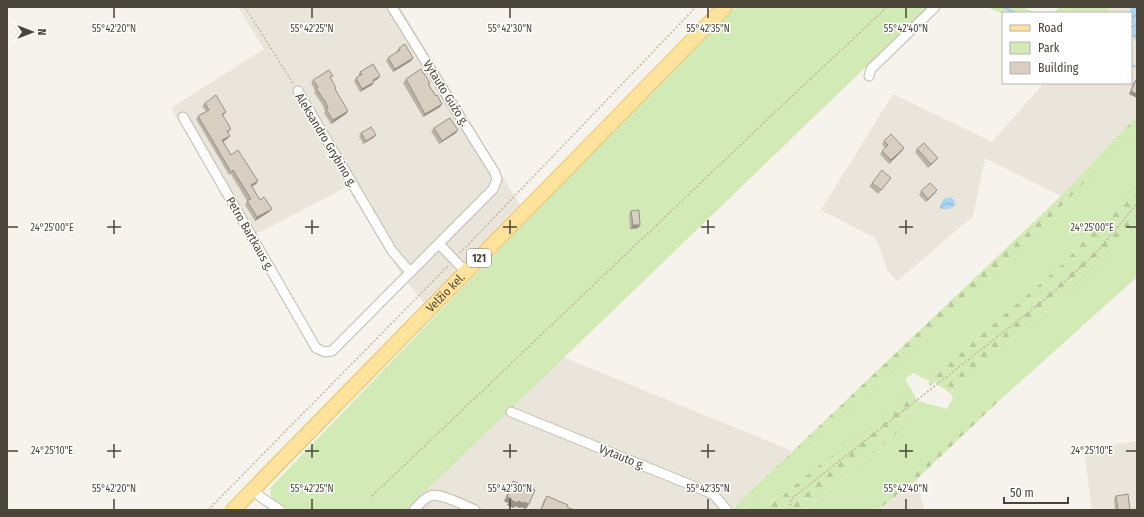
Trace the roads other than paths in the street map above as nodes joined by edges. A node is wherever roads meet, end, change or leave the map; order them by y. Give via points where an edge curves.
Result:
1 (392, 7) edge
2 (725, 7) edge
3 (936, 7) edge
4 (869, 76) dead end
5 (298, 91) road end
6 (183, 117) dead end
7 (439, 244) junction
8 (410, 272) junction
9 (466, 272) junction
10 (512, 412) dead end
11 (253, 490) junction
12 (233, 510) edge
13 (280, 510) edge
14 (414, 510) edge
15 (475, 510) edge
16 (727, 510) edge

1 - 7 street, Vytauto Gužo g. via 496,173 497,179 493,189
2 - 9 main road, Velžio kel. / 121
3 - 4 street via 871,69
5 - 8 street, Aleksandro Grybino g. via 392,251
6 - 8 street, Petro Bartkaus g. via 320,351 332,351
7 - 8 street
7 - 9 street
9 - 11 main road, Velžio kel. / 121
10 - 16 street, Vytauto g. via 713,494
11 - 12 main road, Velžio kel. / 121
11 - 13 street
14 - 15 street via 432,495 440,495

